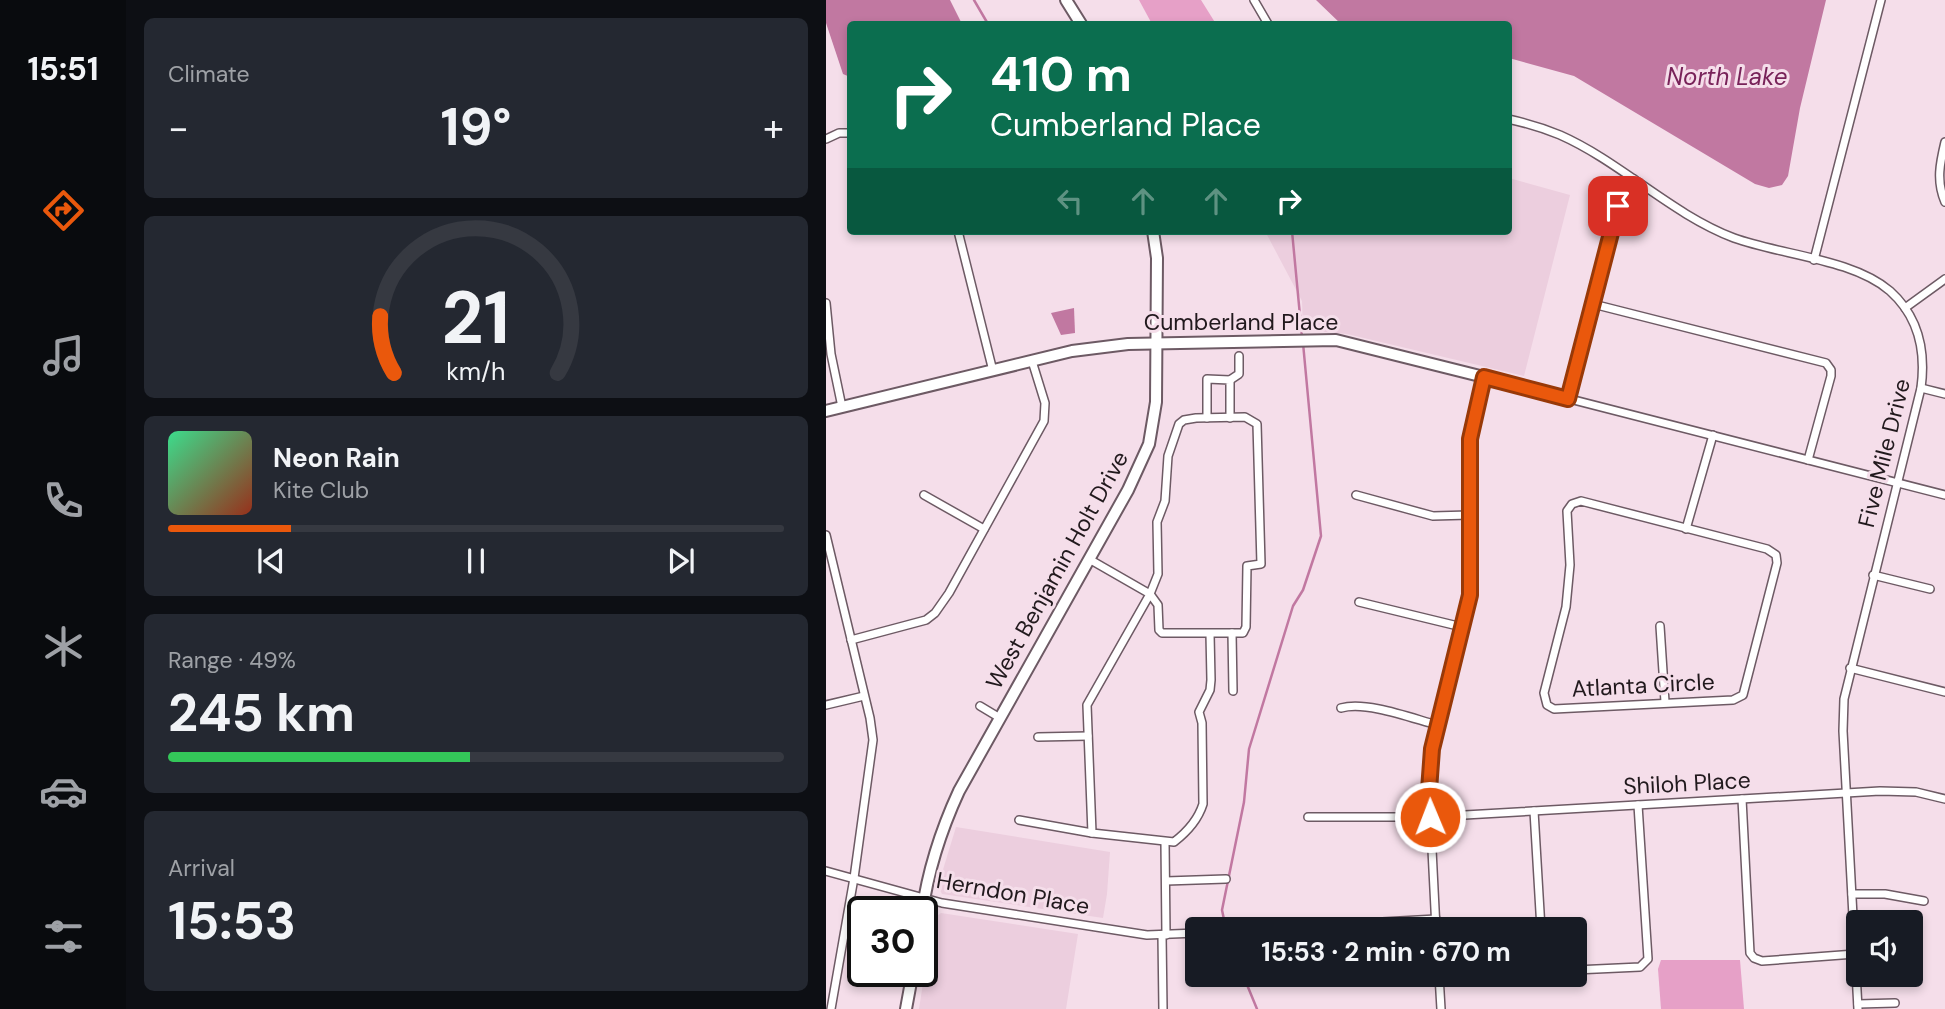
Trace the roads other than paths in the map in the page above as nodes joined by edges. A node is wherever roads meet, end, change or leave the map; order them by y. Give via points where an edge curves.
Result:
1 (1066, 0) edge
2 (1254, 0) edge
3 (1881, 0) edge
4 (1079, 21) edge
5 (1266, 21) edge
6 (1512, 120) edge
7 (847, 133) edge
8 (826, 139) edge
9 (1945, 142) edge
10 (1634, 179) junction
11 (1945, 201) edge
12 (959, 235) edge
13 (1154, 235) edge
14 (1814, 260) junction
15 (1945, 279) edge
16 (826, 303) edge
17 (1592, 304) junction
18 (1905, 307) junction
19 (1157, 344) junction
20 (1239, 356) dead end
21 (1032, 361) junction
22 (993, 371) junction
23 (1484, 377) junction
24 (1230, 380) junction
25 (1921, 388) junction
26 (1945, 394) edge
27 (1568, 399) junction
28 (842, 407) junction
29 (826, 411) edge
30 (1207, 418) junction
31 (1230, 418) junction
32 (1713, 435) junction
33 (1808, 460) junction
34 (1897, 482) junction
35 (924, 495) dead end
36 (1356, 495) dead end
37 (1945, 495) edge
38 (1469, 515) junction
39 (1686, 529) junction
40 (984, 530) junction
41 (826, 535) edge
42 (1088, 559) junction
43 (1874, 575) junction
44 (1930, 589) dead end
45 (1150, 594) junction
46 (1359, 602) dead end
47 (1660, 626) dead end
48 (1462, 627) junction
49 (1232, 633) junction
50 (1210, 634) junction
51 (851, 640) junction
52 (1850, 668) junction
53 (1233, 691) dead end
54 (1945, 692) edge
55 (864, 696) junction
56 (1665, 702) junction
57 (826, 705) edge
58 (980, 706) dead end
59 (1341, 708) dead end
60 (1000, 718) junction
61 (1437, 725) junction
62 (1088, 736) junction
63 (1038, 737) dead end
64 (1846, 793) junction
65 (1742, 799) junction
66 (1945, 799) edge
67 (1638, 805) junction
68 (1534, 811) junction
69 (1308, 817) dead end
70 (1430, 817) junction
71 (1018, 820) dead end
72 (1091, 834) junction
73 (1165, 842) junction
74 (826, 871) edge
75 (854, 878) junction
76 (1226, 880) dead end
77 (1166, 881) junction
78 (1852, 894) junction
79 (917, 896) edge
80 (925, 896) edge
81 (938, 901) edge
82 (1924, 901) dead end
83 (1853, 910) edge
84 (1436, 917) edge
85 (1540, 917) edge
86 (1185, 934) edge
87 (1164, 935) junction
88 (1846, 955) edge
89 (1587, 969) edge
90 (910, 987) edge
91 (1440, 987) edge
92 (1857, 987) edge
93 (1895, 1003) dead end
94 (1858, 1007) edge
95 (831, 1009) edge
96 (906, 1009) edge
97 (1163, 1009) edge
98 (1441, 1009) edge

1 - 4 street
2 - 5 street
3 - 14 street
6 - 10 street, Five Mile Drive via 1586,148
7 - 8 street
9 - 11 street via 1939,168
10 - 14 street, Five Mile Drive via 1720,232
10 - 17 street via 1618,206
12 - 22 street
13 - 19 street, West Benjamin Holt Drive
14 - 18 street, Five Mile Drive via 1866,275
15 - 18 street
16 - 28 street
17 - 27 street
17 - 33 street via 1826,363 1831,376
18 - 25 street, Five Mile Drive via 1921,344
19 - 21 street, Cumberland Place via 1092,347
19 - 23 street, Cumberland Place via 1336,340
19 - 42 street, West Benjamin Holt Drive via 1156,402 1149,444
20 - 24 street via 1239,374
21 - 22 street, Cumberland Place
21 - 40 street via 1045,403 1044,421
22 - 28 street, Cumberland Place
23 - 27 street, Cumberland Place
23 - 38 street via 1470,439
24 - 30 street via 1207,379
24 - 31 street
25 - 26 street
25 - 34 street, Five Mile Drive
27 - 32 street, Cumberland Place
28 - 29 street, Cumberland Place
30 - 31 street
30 - 45 street via 1184,420 1176,428 1168,456 1165,501 1157,522 1158,574
31 - 49 street via 1245,417 1257,424 1261,564 1247,566 1246,627 1243,633
32 - 33 street, Cumberland Place
32 - 39 street
33 - 34 street, Cumberland Place
34 - 37 street, Cumberland Place
34 - 43 street, Five Mile Drive
35 - 40 street
36 - 38 street via 1433,516
38 - 48 street via 1471,577
39 - 56 street, Atlanta Circle via 1767,548 1778,560 1743,695
39 - 56 street, Atlanta Circle via 1581,501 1572,504 1567,511 1570,565 1566,607 1544,700 1554,709
40 - 51 street via 933,615
41 - 51 street
42 - 45 street
42 - 60 street, West Benjamin Holt Drive
43 - 44 street
43 - 52 street, Five Mile Drive
45 - 50 street via 1158,605 1162,633
45 - 62 street via 1088,701
46 - 48 street
47 - 56 street
48 - 61 street
49 - 50 street
49 - 53 street
50 - 73 street via 1210,690 1199,712 1203,804 1183,834 1174,842
51 - 55 street
52 - 54 street
52 - 64 street, Five Mile Drive via 1843,730
55 - 57 street
55 - 75 street via 873,740
58 - 60 street, West Benjamin Holt Drive
59 - 61 street via 1368,707
60 - 80 street, West Benjamin Holt Drive via 942,827
61 - 70 street
62 - 63 street
62 - 72 street
64 - 65 street, Shiloh Place
64 - 66 street, Shiloh Place via 1895,790
64 - 78 street, Five Mile Drive
65 - 67 street, Shiloh Place
65 - 88 street via 1750,953 1762,961
67 - 68 street, Shiloh Place
67 - 89 street via 1648,958 1640,967
68 - 70 street, Shiloh Place
68 - 85 street
69 - 70 street, Shiloh Place
70 - 84 street
71 - 72 street
72 - 73 street
73 - 77 street
74 - 75 street, Herndon Place
75 - 79 street, Herndon Place
75 - 95 street
76 - 77 street
77 - 87 street
78 - 82 street
78 - 83 street, Five Mile Drive
81 - 87 street, Herndon Place
86 - 87 street, Herndon Place
87 - 97 street
90 - 96 street
91 - 98 street
92 - 94 street, Five Mile Drive
93 - 94 street

